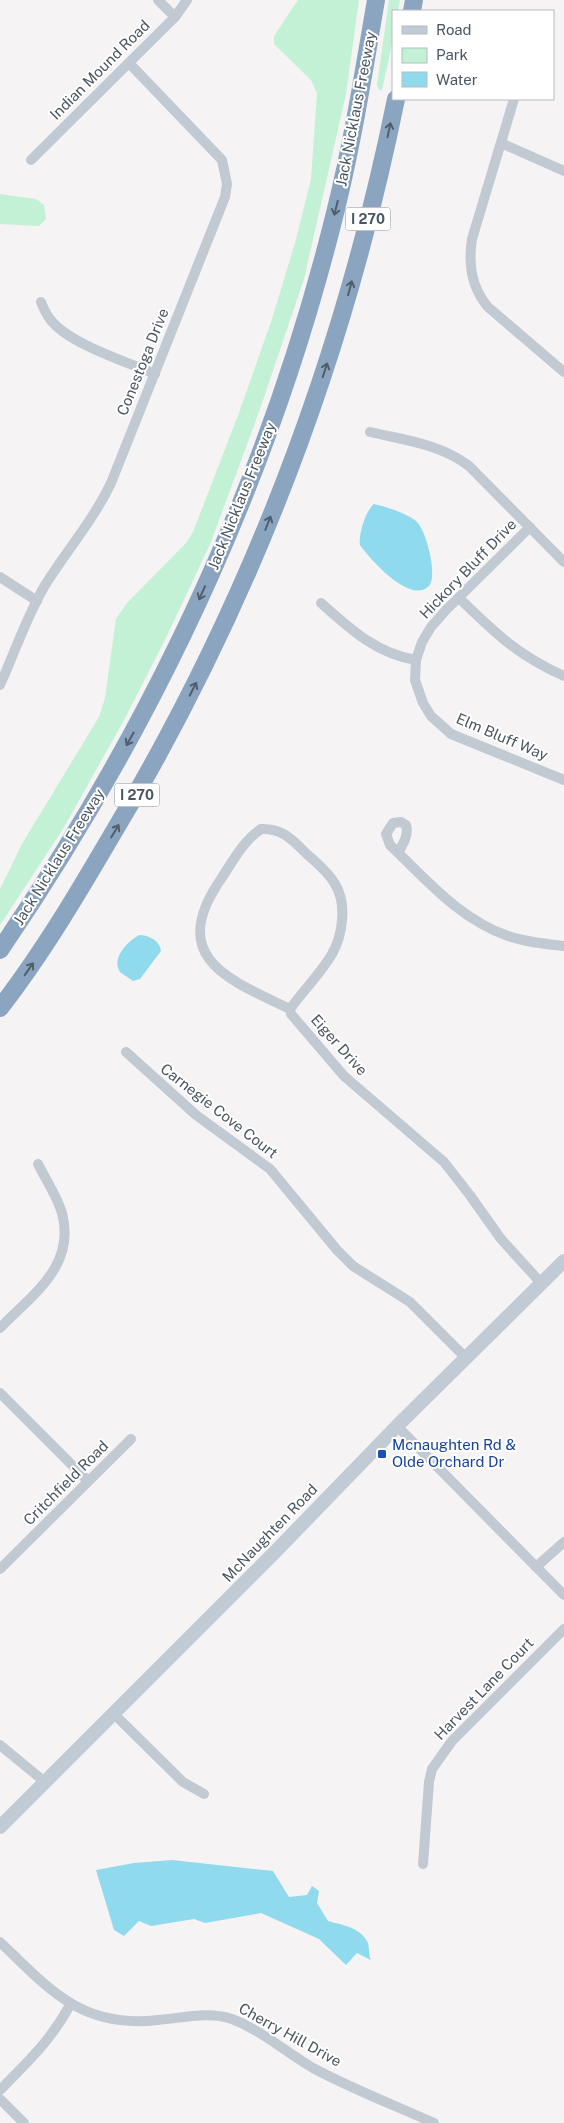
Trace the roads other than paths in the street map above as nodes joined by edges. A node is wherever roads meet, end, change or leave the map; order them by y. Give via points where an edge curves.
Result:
1 (158, 0) edge
2 (187, 0) edge
3 (376, 0) edge
4 (175, 17) junction
5 (128, 63) junction
6 (396, 100) edge
7 (514, 100) edge
8 (502, 143) junction
9 (31, 160) dead end
10 (564, 170) edge
11 (40, 302) dead end
12 (564, 372) edge
13 (155, 374) junction
14 (370, 432) dead end
15 (530, 526) junction
16 (564, 562) edge
17 (0, 577) edge
18 (459, 598) junction
19 (37, 601) junction
20 (321, 603) dead end
21 (416, 660) junction
22 (564, 676) edge
23 (0, 685) edge
24 (564, 780) edge
25 (398, 853) dead end
26 (564, 946) edge
27 (0, 950) edge
28 (0, 1008) edge
29 (290, 1009) junction
30 (126, 1052) dead end
31 (38, 1164) dead end
32 (564, 1260) edge
33 (541, 1283) junction
34 (0, 1328) edge
35 (466, 1358) junction
36 (0, 1393) edge
37 (397, 1426) junction
38 (131, 1439) dead end
39 (88, 1481) junction
40 (564, 1542) edge
41 (536, 1567) junction
42 (0, 1569) edge
43 (564, 1595) edge
44 (564, 1629) edge
45 (114, 1714) junction
46 (0, 1745) edge
47 (45, 1782) junction
48 (204, 1794) dead end
49 (0, 1827) edge
50 (423, 1864) dead end
51 (0, 1942) edge
52 (70, 2005) junction
53 (0, 2090) edge
54 (0, 2099) edge
55 (24, 2123) edge
56 (434, 2123) edge

1 - 4 street
2 - 4 street, Indian Mound Road
3 -> 27 highway, Jack Nicklaus Freeway / I 270 via 359,101 326,246 298,345 250,481 190,620 146,709 69,845
4 - 5 street, Indian Mound Road
5 - 9 street, Indian Mound Road
5 - 13 street, Conestoga Drive via 213,149 222,160 227,184
28 -> 6 highway, I 270 via 58,926 138,792 216,645 251,568 302,437 331,351 378,179
7 - 8 street
8 - 10 street
8 - 12 street via 472,238 472,276 480,298 488,307
11 - 13 street via 50,320 66,334
13 - 19 street, Conestoga Drive via 100,506
14 - 15 street via 437,448 456,456
15 - 16 street
15 - 18 street, Hickory Bluff Drive
17 - 19 street
18 - 21 street, Hickory Bluff Drive via 431,627
18 - 22 street via 511,647
19 - 23 street, Conestoga Drive
20 - 21 street via 370,644 401,658
21 - 24 street, Elm Bluff Way via 415,680 423,703 440,726 468,742
25 - 26 street via 447,900 490,928 530,942
29 - 29 street, Eiger Drive via 221,974 211,962 200,936 199,924 208,898 244,845 257,832 267,829 281,831 320,867 335,884 341,901 342,918 332,954
29 - 33 street, Eiger Drive via 344,1076 444,1162 501,1239
30 - 35 street, Carnegie Cove Court via 196,1115 270,1169 353,1266 410,1302
31 - 34 street via 61,1211 65,1245 54,1272
32 - 33 street, McNaughten Road
33 - 35 street, McNaughten Road
35 - 37 street, McNaughten Road
36 - 39 street
37 - 41 street
37 - 45 street, McNaughten Road
38 - 39 street, Critchfield Road
39 - 42 street, Critchfield Road
40 - 41 street
41 - 43 street
44 - 50 street, Harvest Lane Court via 452,1741 432,1769
45 - 47 street, McNaughten Road
45 - 48 street via 183,1782
46 - 47 street
47 - 49 street, McNaughten Road
51 - 52 street, Cherry Hill Drive
52 - 53 street via 42,2048
52 - 56 street, Cherry Hill Drive via 118,2021 140,2022 208,2014 234,2020 314,2068
54 - 55 street

